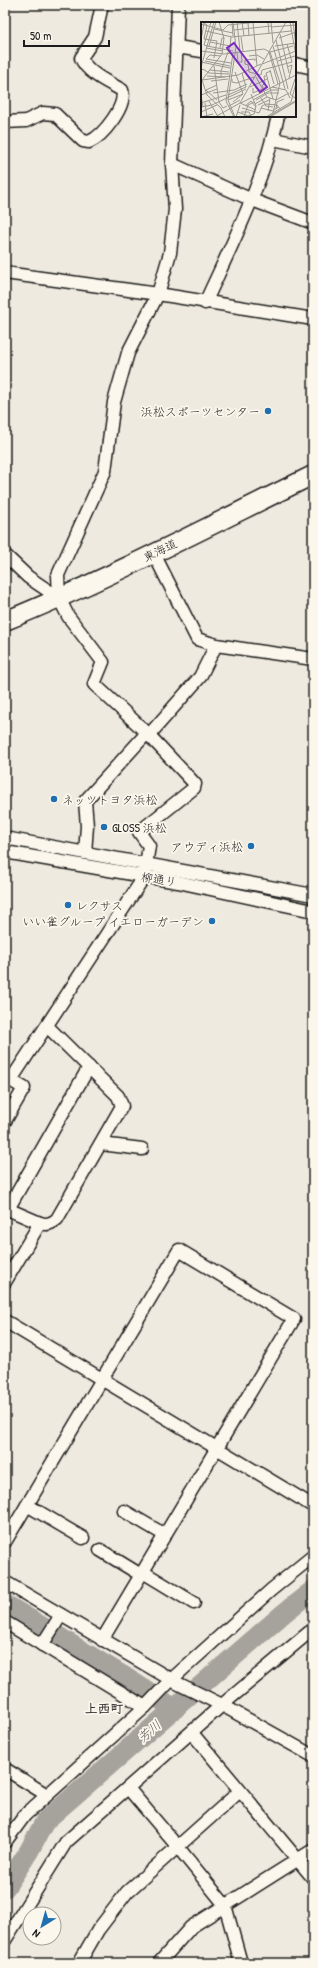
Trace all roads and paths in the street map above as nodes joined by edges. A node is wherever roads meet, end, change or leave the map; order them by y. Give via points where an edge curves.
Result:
1 (102, 5) edge
2 (178, 5) edge
3 (177, 47) junction
4 (201, 51) edge
5 (296, 64) edge
6 (313, 68) edge
7 (278, 117) edge
8 (5, 122) edge
9 (273, 139) junction
10 (313, 147) edge
11 (172, 164) junction
12 (252, 200) junction
13 (313, 223) edge
14 (5, 273) edge
15 (158, 294) junction
16 (204, 303) junction
17 (313, 319) edge
18 (313, 475) edge
19 (154, 554) junction
20 (5, 555) edge
21 (60, 598) junction
22 (5, 621) edge
23 (216, 645) junction
24 (313, 659) edge
25 (148, 734) junction
26 (5, 838) edge
27 (5, 852) edge
28 (85, 852) junction
29 (146, 864) junction
30 (144, 877) junction
31 (313, 895) edge
32 (313, 910) edge
33 (47, 1026) junction
34 (89, 1067) junction
35 (8, 1079) edge
36 (5, 1121) edge
37 (101, 1144) junction
38 (142, 1150) dead end
39 (7, 1209) edge
40 (40, 1223) junction
41 (5, 1282) edge
42 (5, 1321) edge
43 (102, 1379) junction
44 (217, 1448) junction
45 (27, 1505) junction
46 (313, 1506) edge
47 (124, 1511) dead end
48 (165, 1535) junction
49 (83, 1538) dead end
50 (5, 1542) edge
51 (313, 1548) edge
52 (100, 1550) dead end
53 (309, 1560) edge
54 (142, 1573) junction
55 (5, 1582) edge
56 (194, 1603) dead end
57 (61, 1615) junction
58 (5, 1622) edge
59 (313, 1629) edge
60 (102, 1640) junction
61 (44, 1643) junction
62 (171, 1683) junction
63 (218, 1703) junction
64 (148, 1704) junction
65 (192, 1734) junction
66 (313, 1756) edge
67 (5, 1770) edge
68 (128, 1788) junction
69 (240, 1791) junction
70 (47, 1795) junction
71 (5, 1842) edge
72 (177, 1846) junction
73 (313, 1850) edge
74 (298, 1860) junction
75 (313, 1878) edge
76 (225, 1905) junction
77 (5, 1940) edge
78 (163, 1961) edge
79 (78, 1963) edge
80 (241, 1963) edge

1 - 8 street via 95,37 81,58 88,68 122,90 123,99 110,125 89,142 83,141 55,114 43,113 26,121
2 - 3 street
3 - 4 street
3 - 11 street
5 - 6 street
7 - 9 street
9 - 10 street
9 - 12 street
11 - 12 street
11 - 15 street via 175,209 170,253
12 - 13 street
12 - 16 street
14 - 15 street
15 - 16 street
15 - 21 street via 128,353 114,402 105,471 58,576
16 - 17 street
18 - 19 highway, 東海道
19 - 21 highway, 東海道
19 - 23 street via 197,639
20 - 21 street via 28,577
21 - 22 highway, 東海道
21 - 25 street via 68,616 102,662 94,684
23 - 24 street
23 - 25 street via 200,677
25 - 28 street via 85,800
25 - 29 street via 195,784 194,788 139,832 149,846
26 - 28 street, 柳通り
27 - 30 street, 柳通り
28 - 29 street, 柳通り
29 - 30 street
29 - 31 street, 柳通り
30 - 32 street, 柳通り
30 - 33 street
33 - 34 street
33 - 35 street
34 - 37 street via 121,1101 120,1111
34 - 39 street
35 - 36 street via 24,1088
37 - 38 street
37 - 40 street via 56,1219 46,1225
39 - 40 street
40 - 41 street
42 - 43 street
43 - 44 street
43 - 44 street via 179,1250 294,1319
43 - 45 street
44 - 46 street
44 - 48 street
45 - 49 street
45 - 50 street
47 - 48 street
48 - 54 street
51 - 53 street
52 - 54 street
53 - 62 street via 271,1590
54 - 56 street
54 - 60 street
55 - 57 street
57 - 60 street
57 - 61 street
58 - 61 street
59 - 63 street
60 - 62 street
61 - 64 street
62 - 63 street
62 - 64 street
63 - 65 street
63 - 66 street
64 - 70 street
65 - 68 street
65 - 69 street
67 - 70 street
68 - 72 street
68 - 77 street via 66,1842
69 - 72 street
69 - 74 street
70 - 71 street via 25,1815
72 - 76 street
72 - 79 street via 127,1892 98,1930
73 - 74 street
74 - 75 street
74 - 76 street
76 - 78 street via 186,1930
76 - 80 street

